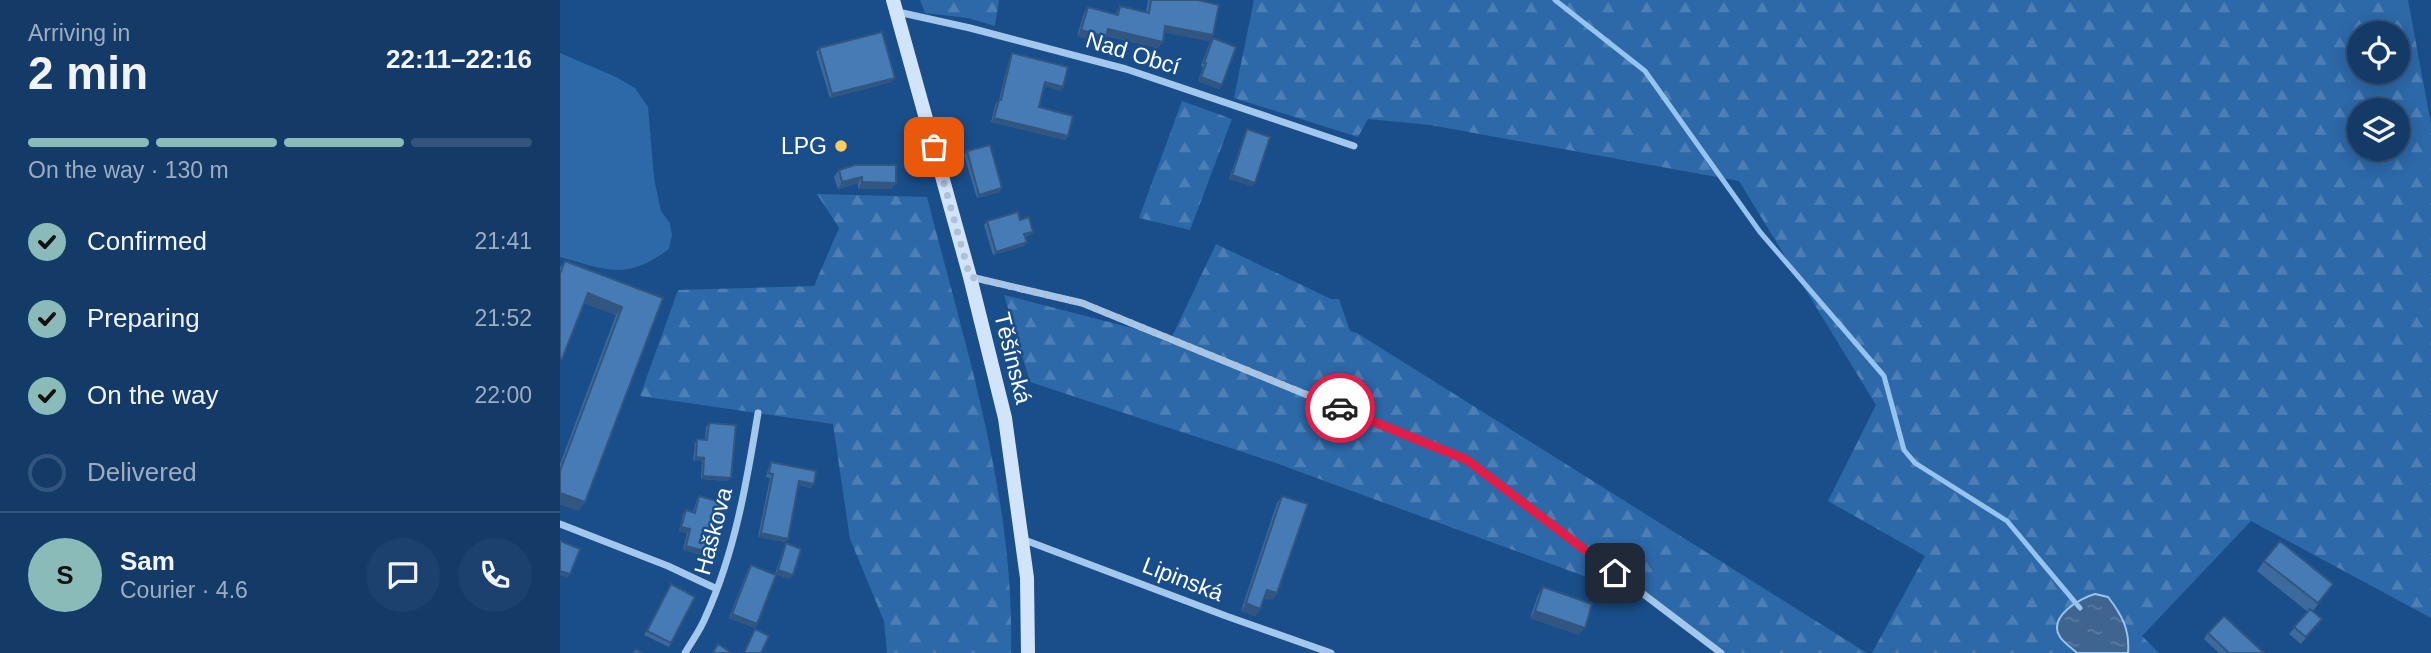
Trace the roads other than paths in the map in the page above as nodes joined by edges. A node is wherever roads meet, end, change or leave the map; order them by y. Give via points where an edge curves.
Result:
1 (895, 6) edge
2 (1354, 146) dead end
3 (970, 277) junction
4 (758, 413) dead end
5 (560, 524) edge
6 (1022, 539) junction
7 (717, 589) junction
8 (685, 653) edge
9 (1028, 653) edge
10 (1331, 653) edge
11 (1721, 653) edge

1 - 2 street, Nad Obcí via 917,18 1126,69
1 - 3 main road, Těšínská
3 - 6 main road, Těšínská via 1004,418
3 - 11 street via 1082,303 1467,460
4 - 7 street, Haškova via 747,478
5 - 7 street
6 - 9 main road, Těšínská
6 - 10 street, Lipinská
7 - 8 street, Haškova

